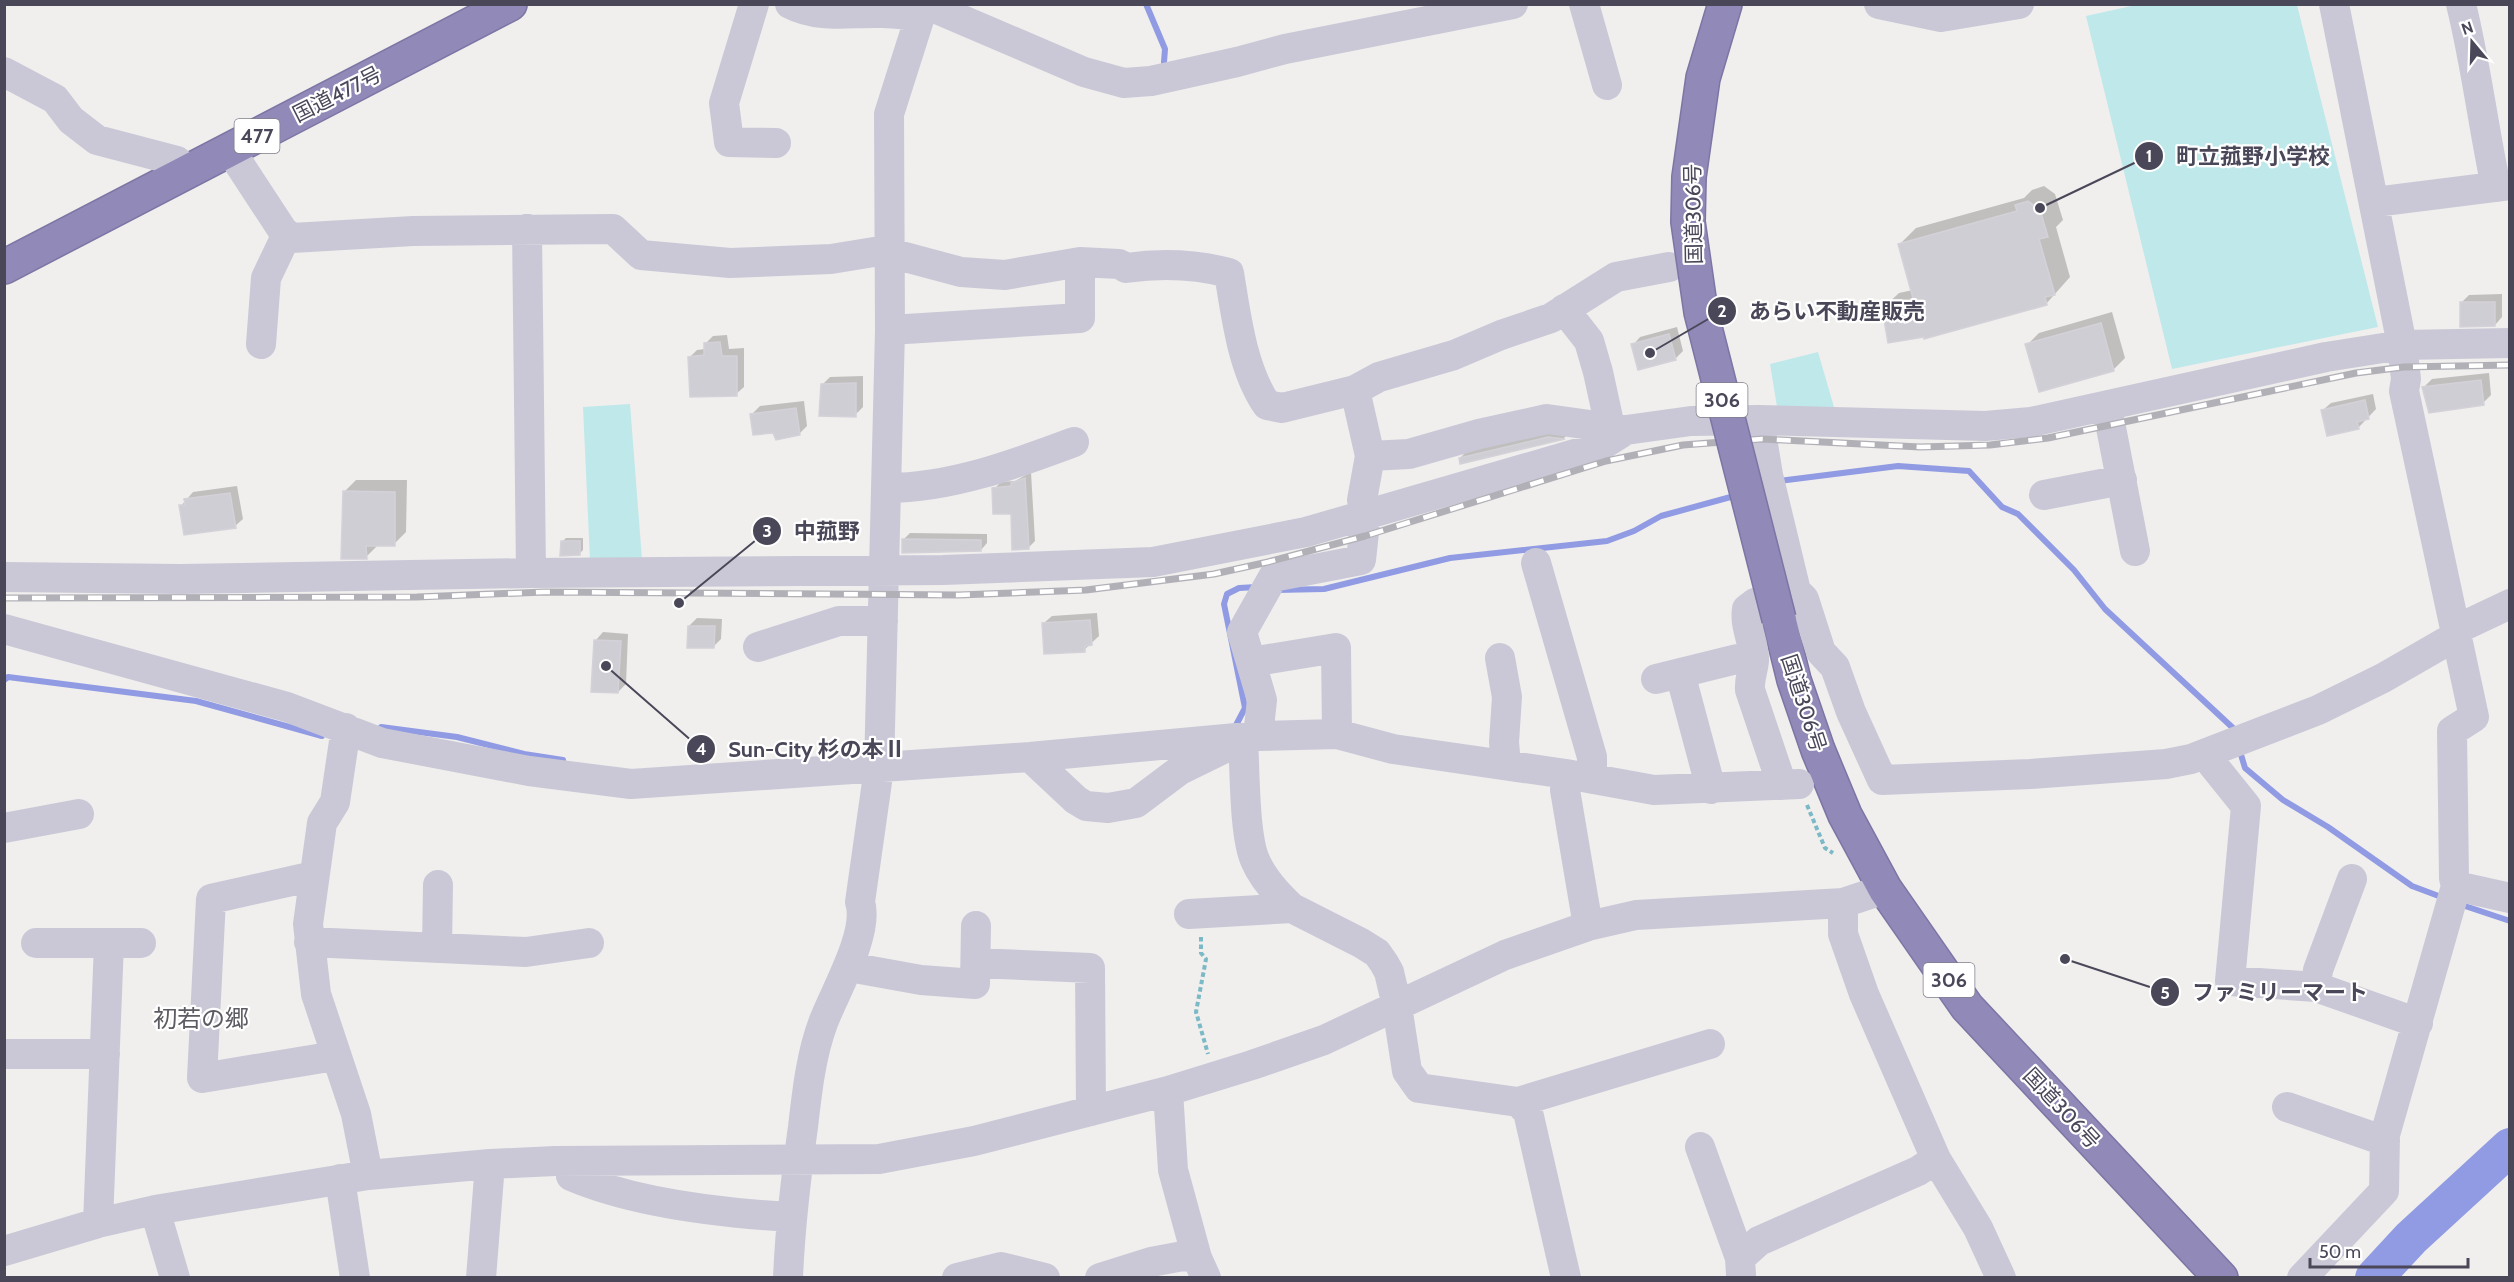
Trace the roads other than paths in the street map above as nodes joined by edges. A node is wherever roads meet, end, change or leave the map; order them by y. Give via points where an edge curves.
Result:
1 (510, 4) edge
2 (754, 4) edge
3 (790, 4) edge
4 (1513, 4) edge
5 (1584, 4) edge
6 (1725, 4) edge
7 (1878, 4) edge
8 (2019, 4) edge
9 (2334, 4) edge
10 (2461, 4) edge
11 (923, 8) edge
12 (4, 72) edge
13 (1607, 85) dead end
14 (776, 142) dead end
15 (230, 150) junction
16 (188, 171) junction
17 (2503, 186) edge
18 (2375, 202) junction
19 (527, 229) junction
20 (287, 234) junction
21 (890, 254) junction
22 (1080, 262) junction
23 (4, 267) edge
24 (1669, 267) dead end
25 (1564, 309) junction
26 (890, 330) junction
27 (2510, 343) edge
28 (261, 344) dead end
29 (2402, 345) junction
30 (1355, 390) junction
31 (2106, 407) junction
32 (1759, 420) junction
33 (1618, 428) junction
34 (1074, 442) dead end
35 (1370, 456) junction
36 (2122, 480) junction
37 (887, 488) junction
38 (2044, 495) dead end
39 (1366, 514) junction
40 (2135, 551) dead end
41 (1536, 563) dead end
42 (885, 570) junction
43 (531, 573) junction
44 (4, 577) edge
45 (1796, 591) junction
46 (2510, 604) edge
47 (883, 621) junction
48 (4, 629) edge
49 (2456, 633) junction
50 (758, 647) dead end
51 (1500, 658) dead end
52 (1737, 659) dead end
53 (1251, 662) junction
54 (346, 728) junction
55 (1336, 734) junction
56 (1251, 737) junction
57 (2226, 746) junction
58 (1030, 757) junction
59 (880, 758) junction
60 (1506, 765) junction
61 (1579, 776) junction
62 (1711, 789) junction
63 (79, 814) dead end
64 (4, 828) edge
65 (314, 876) junction
66 (2352, 879) dead end
67 (438, 885) dead end
68 (1885, 889) junction
69 (2454, 898) junction
70 (2510, 898) edge
71 (1843, 903) junction
72 (1292, 908) junction
73 (1189, 914) dead end
74 (976, 926) dead end
75 (1588, 926) junction
76 (309, 942) junction
77 (36, 943) dead end
78 (109, 943) junction
79 (141, 943) dead end
80 (590, 943) dead end
81 (437, 948) junction
82 (976, 963) junction
83 (849, 968) junction
84 (2316, 987) junction
85 (1397, 1006) junction
86 (2418, 1023) junction
87 (1710, 1044) dead end
88 (4, 1054) edge
89 (105, 1054) junction
90 (335, 1056) junction
91 (1168, 1091) junction
92 (1518, 1102) junction
93 (2287, 1107) dead end
94 (1091, 1111) junction
95 (2385, 1141) junction
96 (1700, 1147) dead end
97 (1936, 1159) junction
98 (798, 1160) junction
99 (490, 1164) junction
100 (571, 1176) dead end
101 (354, 1177) junction
102 (155, 1210) junction
103 (790, 1217) junction
104 (98, 1223) junction
105 (4, 1251) edge
106 (1202, 1268) edge
107 (1741, 1268) edge
108 (175, 1278) edge
109 (355, 1278) edge
110 (481, 1278) edge
111 (788, 1278) edge
112 (957, 1278) edge
113 (1045, 1278) edge
114 (1100, 1278) edge
115 (1566, 1278) edge
116 (2001, 1278) edge
117 (2221, 1278) edge
118 (2302, 1278) edge

1 - 15 highway, 国道477号 / 477
2 - 14 street via 724,103 729,142
3 - 11 street via 817,14
4 - 11 street via 1285,49 1151,81 1124,83 1084,72
5 - 13 street
6 - 68 highway, 国道306号 / 306, bridge via 1703,78 1689,177 1688,222 1701,312 1794,680 1845,815
7 - 8 street via 1941,17
9 - 18 street
10 - 17 street via 2473,52 2480,111
11 - 21 street via 890,114
12 - 16 street via 55,99 71,120 97,140 177,161
15 - 16 highway, 国道477号 / 477
15 - 20 street
16 - 23 highway, 国道477号 / 477
17 - 18 street
18 - 29 street
19 - 20 street via 292,238
19 - 21 street via 613,229 641,255 730,263
19 - 43 street
20 - 28 street via 266,278
21 - 22 street via 961,273 1005,275
21 - 26 street
22 - 26 street via 1080,318
22 - 30 street via 1119,264 1126,268 1189,265 1229,273 1247,357 1267,405 1282,408
24 - 25 street via 1616,277
25 - 30 street via 1542,322 1454,355 1379,377
25 - 33 street via 1588,341
26 - 37 street
27 - 29 street
29 - 31 street via 2252,372
29 - 49 street via 2404,391
30 - 35 street
31 - 32 street via 2031,422 1985,426
31 - 36 street
32 - 33 street
32 - 45 street
33 - 35 street via 1547,419 1408,454
33 - 39 street via 1599,447
34 - 37 street via 994,471
35 - 39 street via 1362,500
36 - 38 street
36 - 40 street
37 - 42 street
39 - 42 street via 1306,532 1153,562
39 - 53 street via 1361,560 1266,589 1242,632
41 - 61 street via 1592,757
42 - 43 street
42 - 47 street
43 - 44 street via 181,579
45 - 57 street via 1804,599 1821,652 1835,667 1881,780 2166,764
45 - 62 street via 1755,603 1747,609 1745,621 1754,660 1750,690 1790,784
46 - 49 street
47 - 50 street via 839,621
47 - 59 street
48 - 54 street via 178,675
49 - 57 street via 2383,678 2318,710
49 - 69 street via 2475,717 2452,730
51 - 60 street via 1507,697
52 - 62 street via 1668,676
53 - 55 street via 1336,648
53 - 56 street via 1262,700
54 - 59 street via 382,743 529,771 631,784
54 - 65 street via 335,802 322,823
55 - 56 street
55 - 60 street via 1393,749
56 - 58 street
56 - 58 street via 1180,770 1136,803 1108,808 1086,806 1076,800
56 - 72 street via 1248,816 1255,860
57 - 84 street via 2246,807 2230,981
58 - 59 street
59 - 83 street via 862,909
60 - 61 street
61 - 62 street via 1654,789
61 - 75 street via 1565,790
63 - 64 street
65 - 76 street
65 - 90 street via 211,899 202,1078
66 - 84 street via 2318,970
67 - 81 street
68 - 71 street
68 - 117 highway, 国道306号 / 306 via 1967,1006
69 - 70 street
69 - 86 street
71 - 75 street via 1636,915
71 - 97 street via 1843,934 1849,955
72 - 73 street
72 - 85 street via 1377,953 1389,972
74 - 82 street
75 - 85 street via 1505,955
76 - 81 street
76 - 90 street via 316,994
77 - 78 street
78 - 79 street
78 - 89 street
80 - 81 street via 526,951
82 - 83 street via 975,984
82 - 94 street via 1090,968
83 - 98 street via 823,1024 815,1053
84 - 86 street
85 - 91 street via 1324,1040
85 - 92 street via 1407,1071 1419,1088
86 - 95 street
87 - 92 street
88 - 89 street
89 - 104 street
90 - 101 street via 356,1114
91 - 94 street
91 - 106 street via 1173,1170
92 - 115 street via 1528,1112
93 - 95 street
94 - 98 street via 974,1141 879,1159
95 - 118 street via 2384,1191
96 - 107 street
97 - 107 street via 1918,1171 1759,1241
97 - 116 street via 1978,1227
98 - 99 street
98 - 103 street
99 - 101 street
99 - 110 street
100 - 103 street via 599,1188 692,1206
101 - 102 street
101 - 109 street
102 - 104 street
102 - 108 street
103 - 111 street
104 - 105 street
106 - 114 street via 1183,1256
112 - 113 street via 1001,1267

